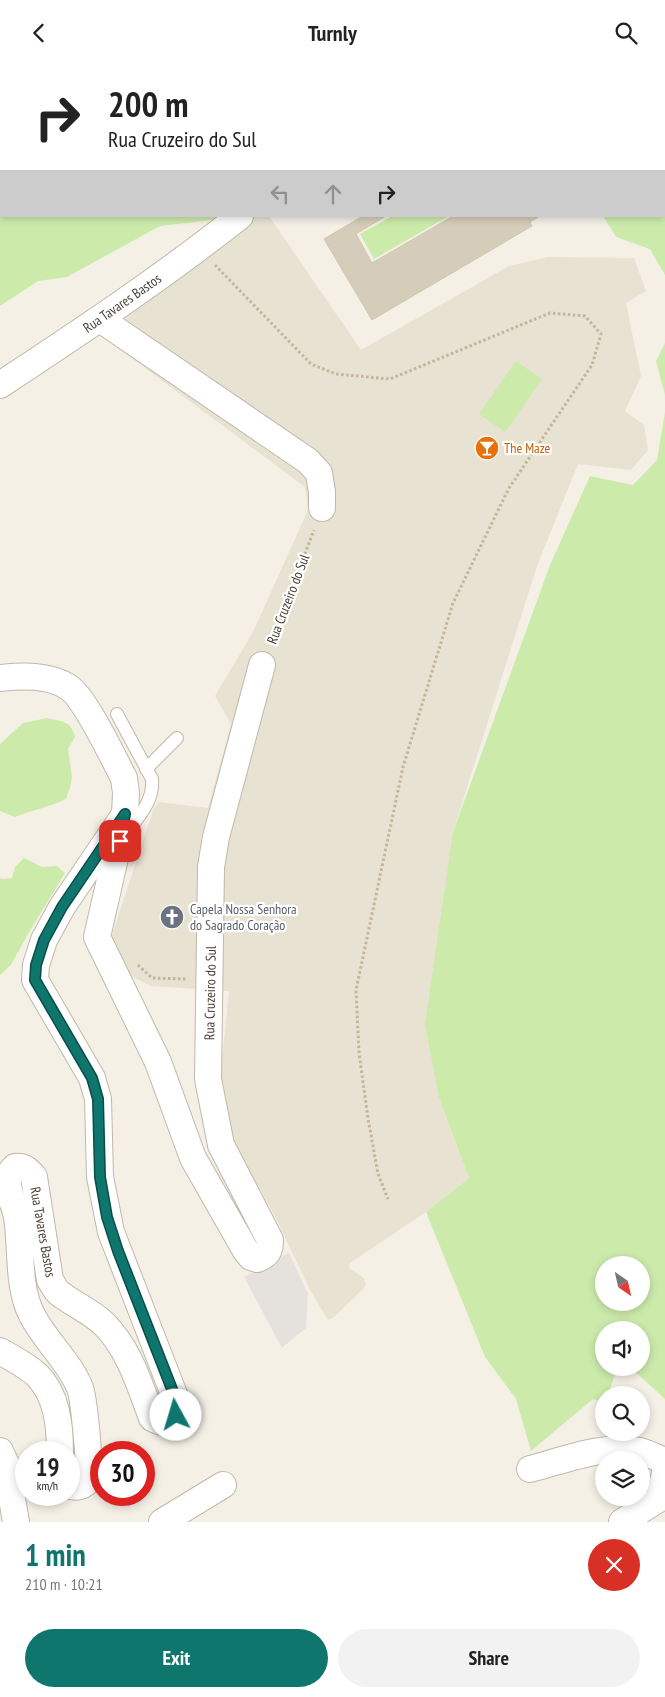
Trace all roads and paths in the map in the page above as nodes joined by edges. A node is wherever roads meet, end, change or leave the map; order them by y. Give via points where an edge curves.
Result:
1 (239, 217) edge
2 (199, 249) junction
3 (100, 319) junction
4 (0, 385) edge
5 (322, 508) joint
6 (262, 665) joint
7 (0, 678) edge
8 (117, 714) dead end
9 (177, 738) dead end
10 (146, 769) junction
11 (125, 814) junction
12 (120, 841) junction
13 (134, 961) dead end
14 (210, 979) junction
15 (388, 1199) dead end
16 (0, 1351) edge
17 (60, 1441) edge
18 (0, 1451) edge
19 (665, 1461) edge
20 (530, 1469) dead end
21 (665, 1473) edge
22 (223, 1485) dead end
23 (80, 1486) edge
24 (16, 1522) edge
25 (162, 1522) edge
26 (622, 1522) edge

1 - 2 street, Rua Tavares Bastos
2 - 3 street, Rua Tavares Bastos
2 - 15 path via 312,365 336,374 390,379 550,313 585,316 601,333 592,365 510,488 453,603 403,767 356,990 359,1053 368,1118 378,1174
3 - 4 street, Rua Tavares Bastos
3 - 5 street via 308,461 320,473
5 - 6 path, Rua Cruzeiro do Sul
6 - 14 street, Rua Cruzeiro do Sul via 211,867
7 - 11 street via 26,675 51,680 68,687 80,699 124,778
8 - 10 lane
9 - 10 lane
10 - 12 lane via 152,779 150,799
11 - 12 street, Rua Cruzeiro do Sul
11 - 23 street, Rua Tavares Bastos via 44,940 35,980 92,1078 98,1099 100,1177 107,1217 177,1402 176,1415 168,1422 160,1423 152,1418 135,1373 104,1324 57,1292 50,1280 34,1177 28,1170 15,1167 8,1181 17,1216 24,1295 31,1315 70,1369 80,1389 89,1478
12 - 14 street, Rua Cruzeiro do Sul via 96,937 158,1062 194,1158 246,1251 258,1259 265,1257 270,1250 270,1240 222,1145 208,1079
13 - 14 path via 152,978
16 - 17 street via 35,1373 46,1385 55,1405
18 - 24 street via 6,1464
19 - 20 street via 642,1452 595,1451
21 - 26 street via 657,1500
22 - 25 street

